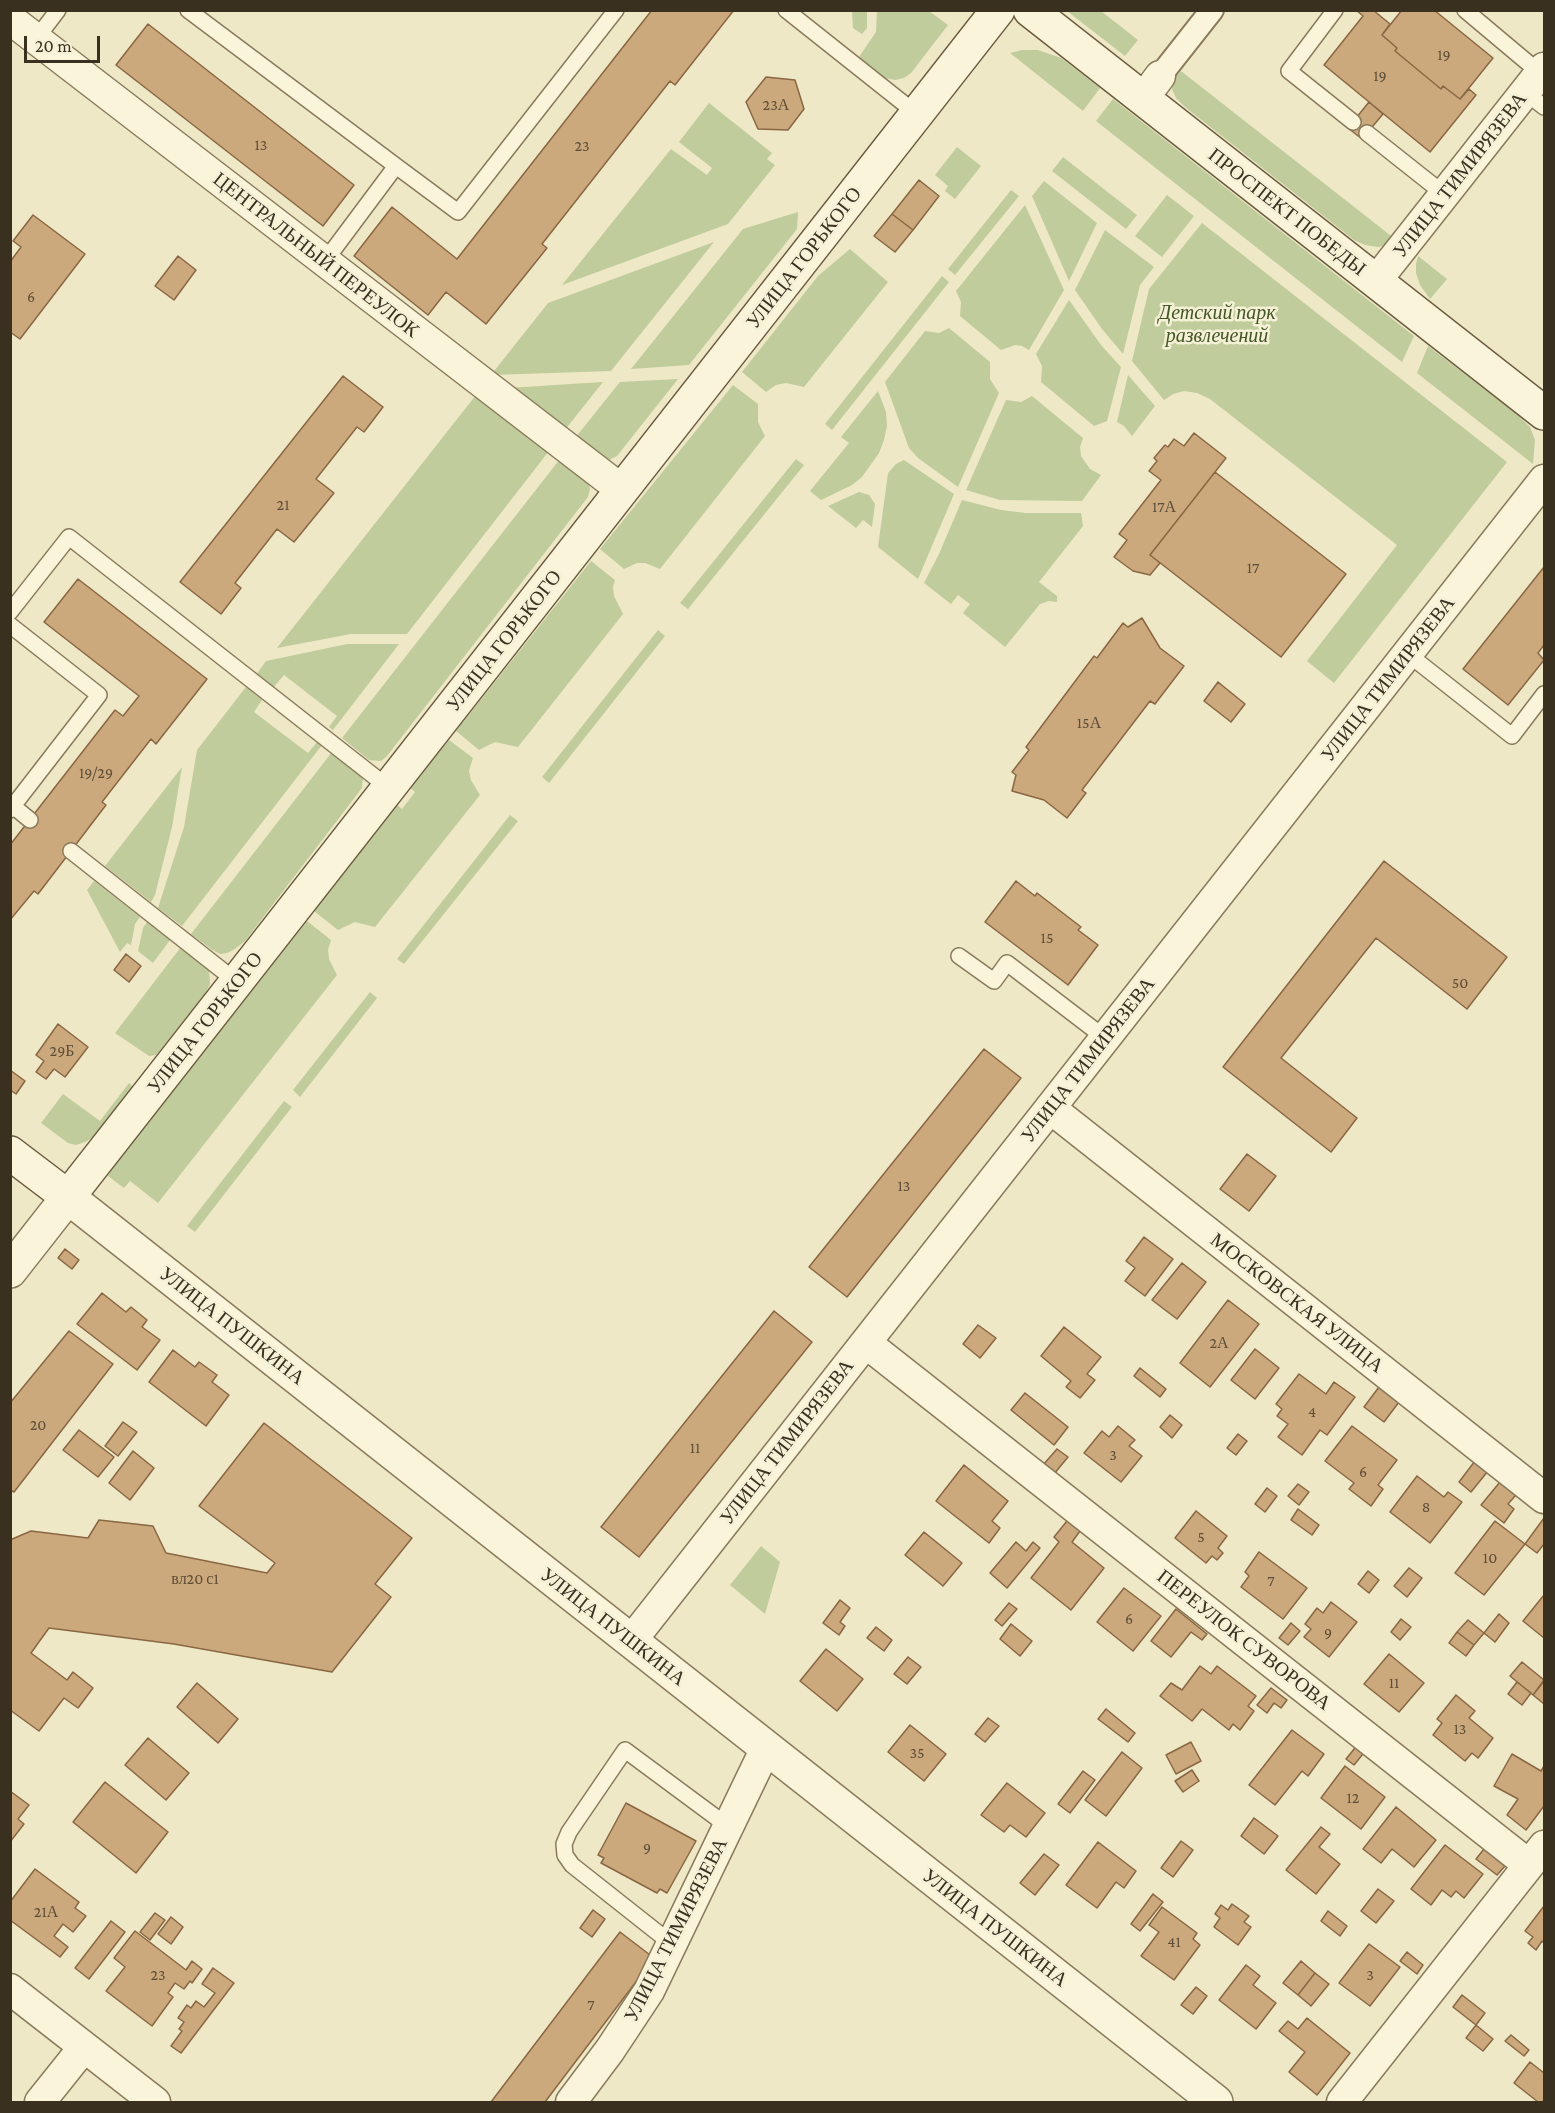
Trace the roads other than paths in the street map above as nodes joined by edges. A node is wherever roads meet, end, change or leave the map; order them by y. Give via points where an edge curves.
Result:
1 (58, 10) edge
2 (188, 10) edge
3 (615, 10) edge
4 (786, 10) edge
5 (998, 10) edge
6 (1030, 10) edge
7 (1212, 10) edge
8 (1335, 10) edge
9 (1465, 10) edge
10 (10, 19) edge
11 (36, 39) junction
12 (1539, 85) edge
13 (1151, 87) junction
14 (917, 114) junction
15 (1353, 122) dead end
16 (1367, 133) dead end
17 (396, 166) junction
18 (1444, 194) junction
19 (325, 261) junction
20 (1376, 281) junction
21 (1545, 413) edge
22 (1545, 480) edge
23 (621, 490) junction
24 (10, 612) edge
25 (10, 625) edge
26 (1408, 654) junction
27 (1545, 694) edge
28 (389, 788) junction
29 (12, 808) edge
30 (30, 820) dead end
31 (71, 851) dead end
32 (959, 956) dead end
33 (237, 982) junction
34 (1105, 1038) junction
35 (1050, 1108) junction
36 (10, 1153) edge
37 (68, 1197) junction
38 (10, 1271) edge
39 (866, 1343) junction
40 (1545, 1498) edge
41 (631, 1641) junction
42 (766, 1748) junction
43 (729, 1827) junction
44 (1537, 1855) edge
45 (672, 1944) junction
46 (10, 1989) edge
47 (84, 2047) junction
48 (40, 2103) edge
49 (155, 2103) edge
50 (571, 2103) edge
51 (1215, 2103) edge
52 (1342, 2103) edge

1 - 11 lane
2 - 17 lane
3 - 17 lane via 458,212
4 - 14 lane
5 - 14 main road, УЛИЦА ГОРЬКОГО
6 - 13 main road, ПРОСПЕКТ ПОБЕДЫ
7 - 13 street
8 - 15 lane via 1289,71
9 - 12 lane
10 - 11 street, ЦЕНТРАЛЬНЫЙ ПЕРЕУЛОК
11 - 19 street, ЦЕНТРАЛЬНЫЙ ПЕРЕУЛОК
12 - 18 street, УЛИЦА ТИМИРЯЗЕВА
13 - 20 main road, ПРОСПЕКТ ПОБЕДЫ
14 - 23 main road, УЛИЦА ГОРЬКОГО
16 - 18 lane
17 - 19 lane
18 - 20 street, УЛИЦА ТИМИРЯЗЕВА
19 - 23 street, ЦЕНТРАЛЬНЫЙ ПЕРЕУЛОК
20 - 21 main road, ПРОСПЕКТ ПОБЕДЫ
22 - 26 street, УЛИЦА ТИМИРЯЗЕВА
23 - 28 main road, УЛИЦА ГОРЬКОГО
24 - 28 lane via 69,537
25 - 29 lane via 99,695
26 - 27 lane via 1512,736
26 - 34 street, УЛИЦА ТИМИРЯЗЕВА
28 - 33 main road, УЛИЦА ГОРЬКОГО
29 - 30 lane
31 - 33 lane
32 - 34 lane via 994,981 1007,963
33 - 37 main road, УЛИЦА ГОРЬКОГО
34 - 35 street, УЛИЦА ТИМИРЯЗЕВА
35 - 39 street, УЛИЦА ТИМИРЯЗЕВА
35 - 40 street, МОСКОВСКАЯ УЛИЦА
36 - 37 main road, УЛИЦА ПУШКИНА
37 - 38 main road, УЛИЦА ГОРЬКОГО
37 - 41 main road, УЛИЦА ПУШКИНА
39 - 41 street, УЛИЦА ТИМИРЯЗЕВА
39 - 44 street, ПЕРЕУЛОК СУВОРОВА
41 - 42 main road, УЛИЦА ПУШКИНА
42 - 43 street, УЛИЦА ТИМИРЯЗЕВА
42 - 51 main road, УЛИЦА ПУШКИНА
43 - 45 street, УЛИЦА ТИМИРЯЗЕВА
43 - 45 lane via 625,1750 569,1832 564,1844 572,1865
44 - 52 street
45 - 50 street, УЛИЦА ТИМИРЯЗЕВА via 632,2018
46 - 47 street
47 - 48 street
47 - 49 street

